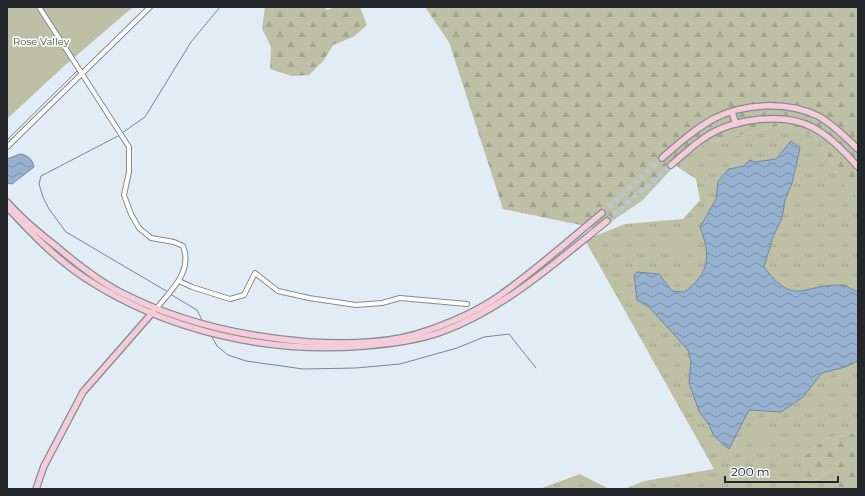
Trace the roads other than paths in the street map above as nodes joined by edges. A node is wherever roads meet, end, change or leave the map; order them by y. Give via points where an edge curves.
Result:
1 (39, 7) edge
2 (150, 7) edge
3 (82, 73) junction
4 (732, 112) junction
5 (736, 124) junction
6 (7, 147) edge
7 (858, 149) edge
8 (662, 158) tunnel mouth
9 (670, 165) tunnel mouth
10 (858, 168) edge
11 (7, 202) edge
12 (7, 207) edge
13 (602, 213) tunnel mouth
14 (608, 221) tunnel mouth
15 (179, 281) junction
16 (467, 304) dead end
17 (154, 311) junction
18 (269, 341) junction
19 (291, 344) junction
20 (36, 489) edge

1 - 3 street
2 - 3 street
3 - 6 street
3 - 15 street via 129,147 129,172 124,195 139,228 151,238 183,246 186,264 183,277
4 - 5 main road
4 - 7 main road via 762,106 805,111 835,127
4 - 8 main road via 714,119 690,134
5 - 9 main road via 705,137
5 - 10 main road via 778,119 800,122 823,134
11 - 18 main road via 46,239 119,292 161,311
12 - 17 main road via 45,247 85,278 137,307
13 - 19 main road via 498,297 428,331 382,341
14 - 19 main road via 529,284 484,311 441,332 395,343 348,347 313,348
15 - 16 street via 230,299 244,295 255,273 278,291 356,305 382,303 400,298
15 - 17 street
17 - 18 main road via 183,325
17 - 20 main road via 83,392 44,466
18 - 19 main road

